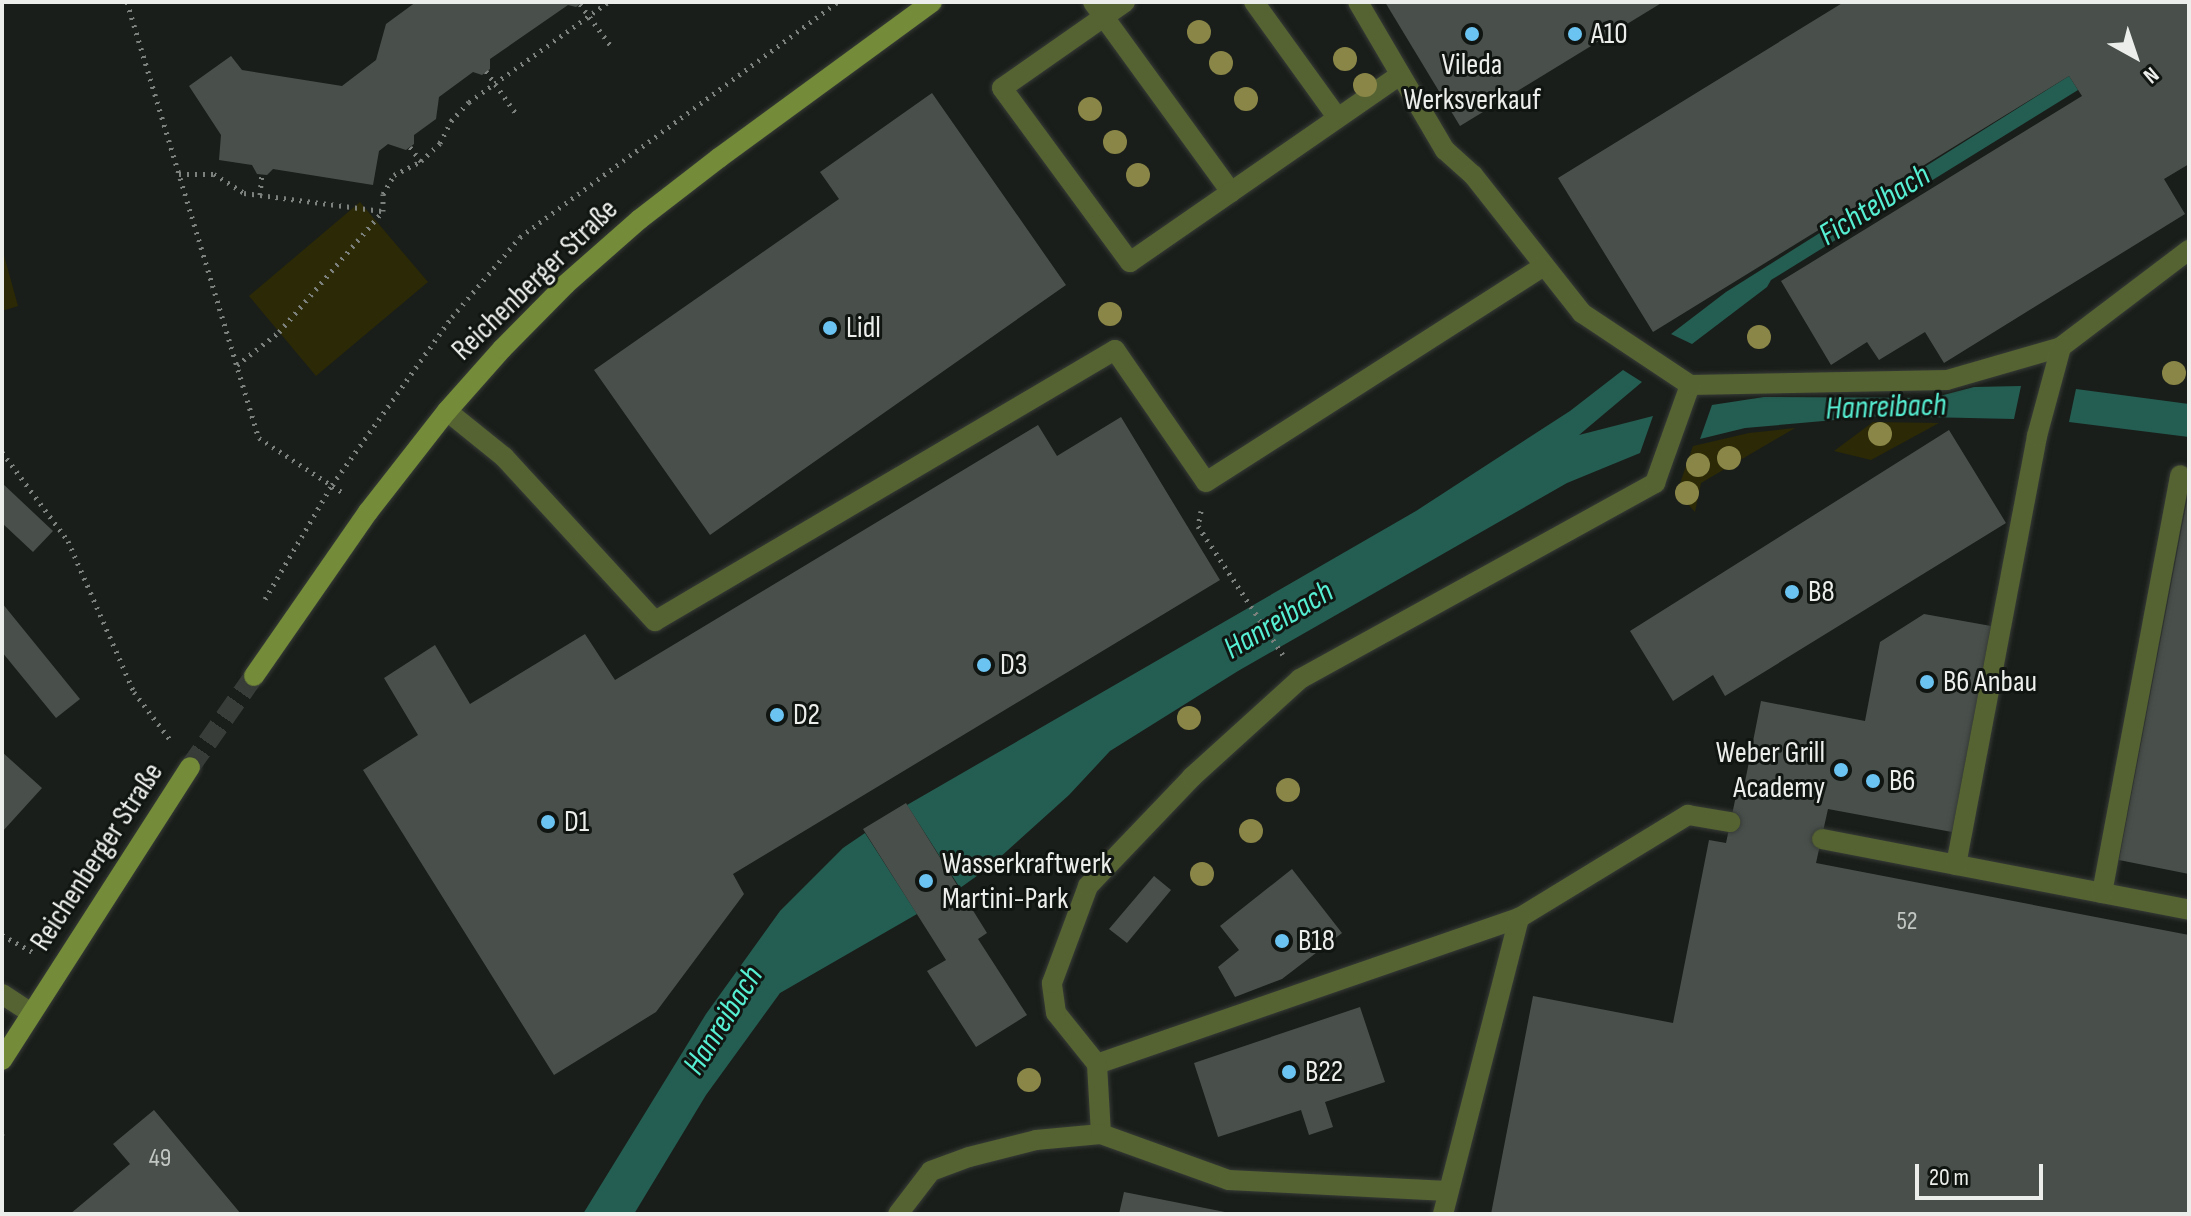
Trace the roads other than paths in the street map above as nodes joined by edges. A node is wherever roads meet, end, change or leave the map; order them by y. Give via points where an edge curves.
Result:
1 (932, 2) edge
2 (1125, 2) edge
3 (1254, 2) edge
4 (1358, 2) edge
5 (1098, 9) edge
6 (1400, 75) junction
7 (1337, 117) junction
8 (1231, 192) junction
9 (2189, 250) edge
10 (1544, 266) junction
11 (2061, 347) junction
12 (1690, 385) junction
13 (447, 411) junction
14 (2180, 475) dead end
15 (254, 676) tunnel mouth
16 (190, 767) tunnel mouth
17 (1730, 822) dead end
18 (1822, 839) dead end
19 (1956, 865) junction
20 (2102, 893) junction
21 (2189, 910) edge
22 (1519, 918) junction
23 (2, 994) edge
24 (31, 1013) junction
25 (2, 1060) edge
26 (1097, 1064) junction
27 (1101, 1134) junction
28 (1448, 1191) junction
29 (898, 1214) edge
30 (1443, 1214) edge

1 - 13 street, Reichenberger Straße via 640,219 512,338
2 - 5 street
3 - 7 street
4 - 6 street
5 - 8 street
5 - 8 street via 1002,88 1130,262
6 - 7 street
6 - 10 street via 1445,150 1473,175
7 - 8 street
9 - 11 street
10 - 12 street via 1582,313
10 - 13 street via 1206,482 1115,350 655,621 504,457
11 - 12 street via 1947,380
11 - 19 street via 2037,436
12 - 26 street via 1655,483 1300,679 1192,777 1088,886 1052,983 1056,1013
13 - 15 street, Reichenberger Straße via 368,512
14 - 20 street
16 - 24 street, Reichenberger Straße
17 - 22 street via 1688,815
18 - 19 street
19 - 20 street
20 - 21 street
22 - 26 street
22 - 28 street
23 - 24 street
24 - 25 street, Reichenberger Straße
26 - 27 street
27 - 28 street via 1229,1180
27 - 29 street via 1036,1140 931,1171
28 - 30 street

